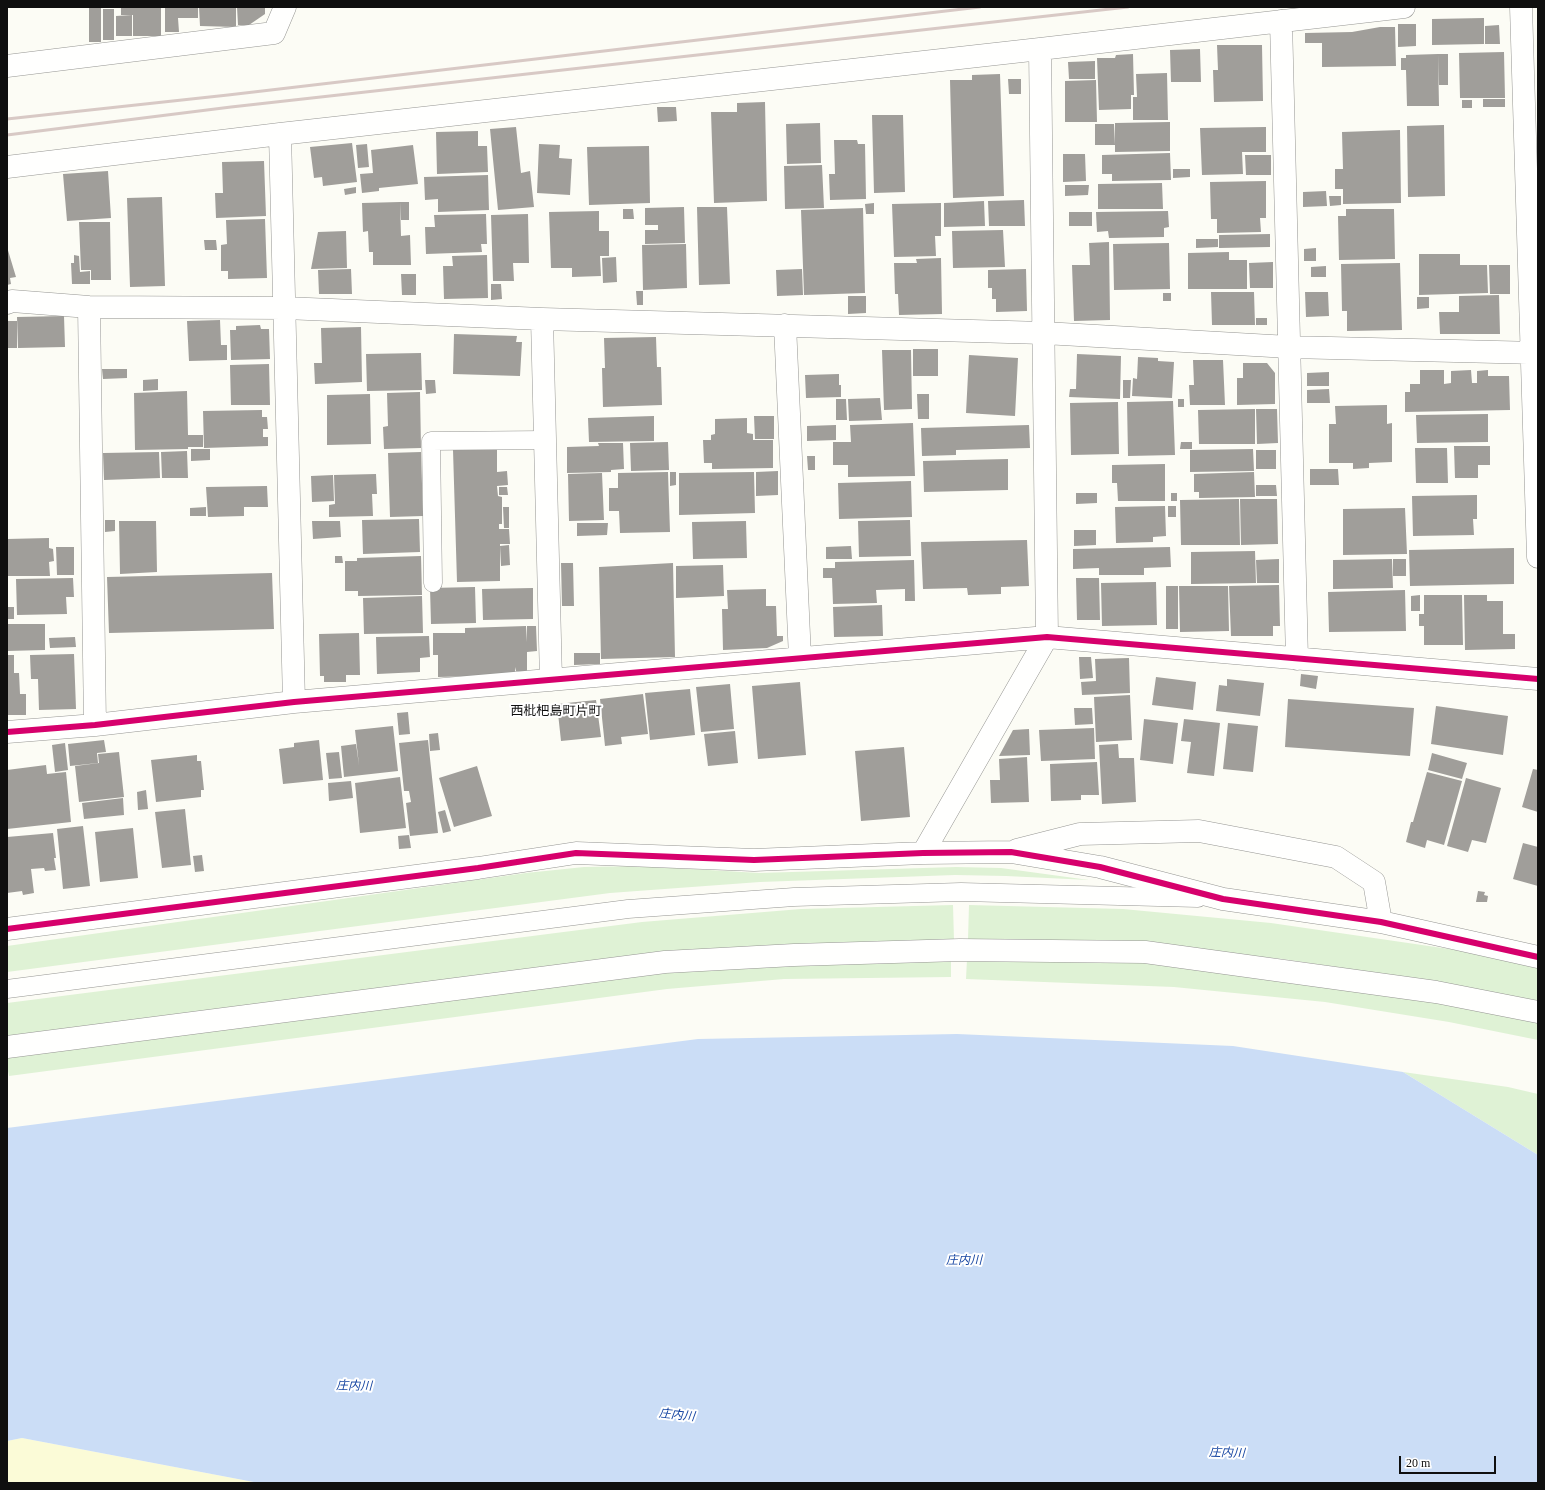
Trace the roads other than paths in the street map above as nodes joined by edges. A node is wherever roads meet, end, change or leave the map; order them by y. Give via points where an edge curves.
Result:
1 (288, 7) edge
2 (1404, 7) edge
3 (1521, 7) edge
4 (1281, 21) junction
5 (1040, 49) junction
6 (7, 66) edge
7 (280, 134) junction
8 (7, 167) edge
9 (7, 302) edge
10 (89, 307) junction
11 (285, 308) junction
12 (542, 319) junction
13 (786, 325) junction
14 (1044, 333) junction
15 (1289, 347) junction
16 (1535, 353) edge
17 (544, 440) junction
18 (1538, 557) edge
19 (433, 583) dead end
20 (1047, 637) junction
21 (800, 658) junction
22 (1297, 658) junction
23 (1538, 679) edge
24 (551, 680) junction
25 (294, 702) junction
26 (95, 725) junction
27 (7, 732) edge
28 (923, 852) junction
29 (1010, 852) junction
30 (1223, 899) junction
31 (1381, 922) junction
32 (7, 929) edge
33 (1538, 957) edge
34 (7, 989) edge
35 (1538, 1012) edge
36 (7, 1047) edge

1 - 6 street via 274,33
2 - 4 street
3 - 16 street
4 - 5 street
4 - 15 street
5 - 7 street
5 - 14 street
7 - 8 street
7 - 11 street
9 - 10 street
10 - 11 street
10 - 26 street
11 - 12 street
11 - 25 street
12 - 13 street
12 - 17 street
13 - 14 street
13 - 21 street
14 - 15 street
14 - 20 street
15 - 16 street
15 - 22 street
16 - 18 street
17 - 19 lane via 431,441
17 - 24 street
20 - 21 street
20 - 22 street
20 - 28 street
21 - 24 street
22 - 23 street
24 - 25 street
25 - 26 street
26 - 27 street
28 - 29 street
28 - 32 street via 754,860 576,853
29 - 30 street via 1100,867
29 - 31 street via 1080,834 1199,831 1336,857 1374,882
30 - 31 street
30 - 34 lane via 961,892 794,897 651,907
31 - 33 street
35 - 36 street via 1436,992 1145,952 960,950 666,962

